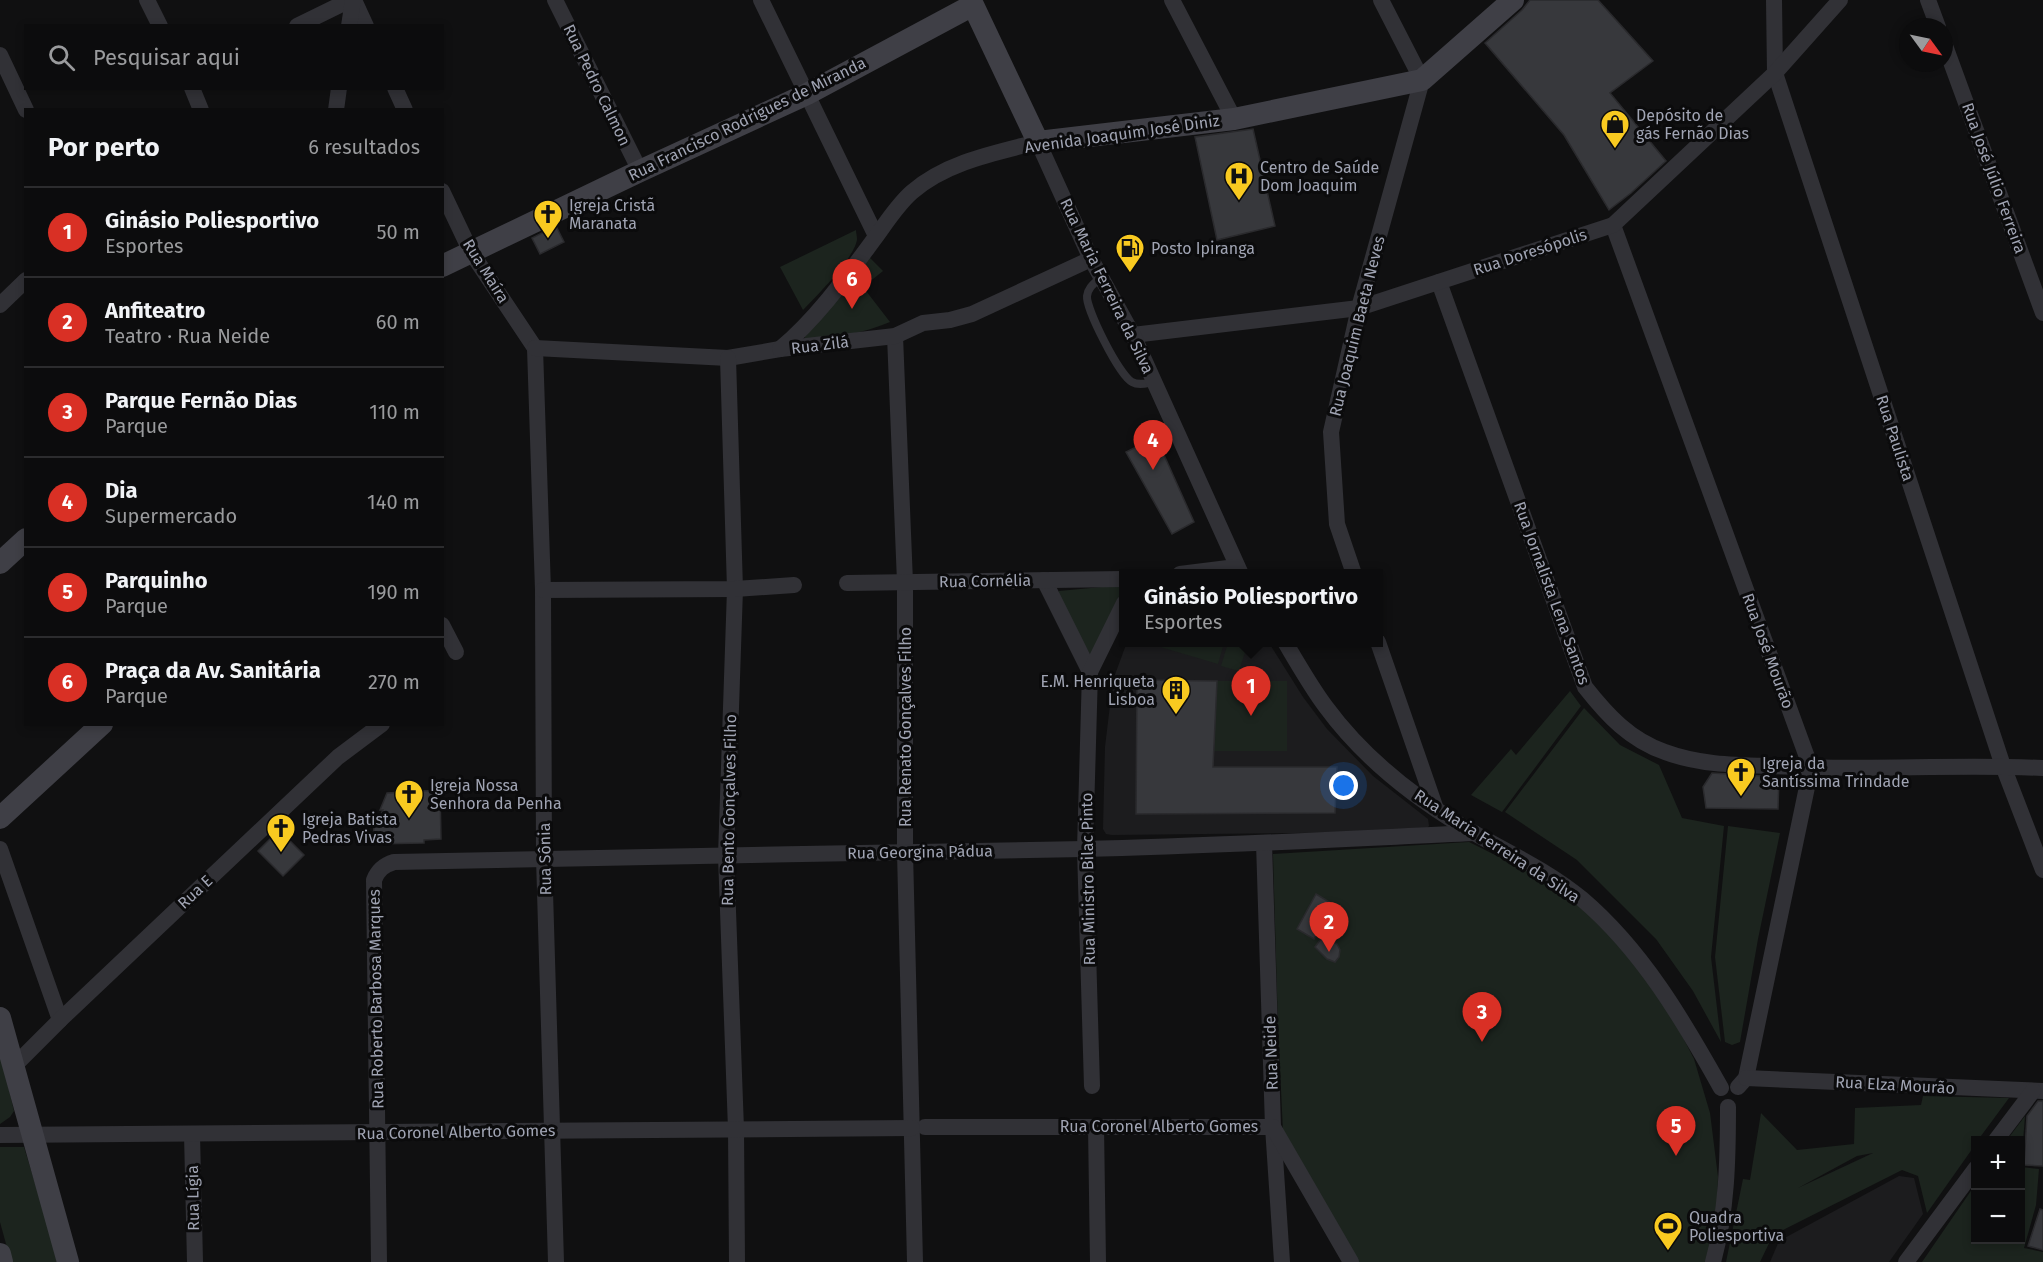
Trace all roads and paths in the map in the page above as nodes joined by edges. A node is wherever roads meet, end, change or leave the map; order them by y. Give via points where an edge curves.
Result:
1 (147, 0) edge
2 (352, 0) edge
3 (555, 0) edge
4 (761, 0) edge
5 (1172, 0) edge
6 (1382, 0) edge
7 (1513, 0) edge
8 (1774, 0) edge
9 (1840, 0) edge
10 (1928, 0) edge
11 (976, 2) edge
12 (1935, 18) edge
13 (159, 24) edge
14 (301, 24) edge
15 (349, 24) edge
16 (365, 24) edge
17 (0, 55) edge
18 (1953, 68) edge
19 (1775, 73) junction
20 (1422, 80) junction
21 (193, 90) edge
22 (339, 90) edge
23 (396, 90) edge
24 (807, 94) junction
25 (25, 108) edge
26 (200, 108) edge
27 (336, 108) edge
28 (404, 108) edge
29 (1234, 119) junction
30 (1038, 142) junction
31 (640, 171) junction
32 (444, 195) edge
33 (1613, 225) junction
34 (876, 236) junction
35 (471, 252) junction
36 (1090, 259) junction
37 (444, 265) edge
38 (1101, 277) junction
39 (24, 282) edge
40 (1439, 282) junction
41 (0, 305) edge
42 (1359, 309) junction
43 (2043, 313) edge
44 (1133, 335) junction
45 (894, 336) junction
46 (535, 348) junction
47 (780, 349) junction
48 (728, 358) junction
49 (1154, 382) junction
50 (23, 546) edge
51 (0, 563) edge
52 (1239, 569) edge
53 (1353, 569) edge
54 (1119, 579) edge
55 (1044, 580) junction
56 (905, 582) junction
57 (847, 583) dead end
58 (794, 585) dead end
59 (735, 589) junction
60 (543, 590) junction
61 (1119, 613) edge
62 (444, 629) edge
63 (1288, 647) edge
64 (1380, 647) edge
65 (456, 652) dead end
66 (1090, 672) junction
67 (100, 726) edge
68 (379, 726) edge
69 (2003, 766) junction
70 (1811, 768) junction
71 (2043, 768) edge
72 (1436, 810) junction
73 (0, 818) edge
74 (1474, 833) junction
75 (1264, 843) junction
76 (0, 849) edge
77 (1085, 849) junction
78 (905, 852) junction
79 (726, 856) junction
80 (544, 858) junction
81 (2043, 870) edge
82 (374, 880) joint
83 (0, 1018) edge
84 (60, 1020) junction
85 (14, 1066) junction
86 (1735, 1084) junction
87 (1092, 1086) dead end
88 (2038, 1091) edge
89 (1096, 1126) junction
90 (1273, 1127) junction
91 (918, 1128) junction
92 (736, 1129) junction
93 (553, 1131) junction
94 (192, 1134) junction
95 (377, 1134) junction
96 (0, 1135) edge
97 (34, 1136) junction
98 (1999, 1136) edge
99 (1971, 1175) edge
100 (0, 1254) edge
101 (2, 1262) edge
102 (68, 1262) edge
103 (195, 1262) edge
104 (379, 1262) edge
105 (556, 1262) edge
106 (737, 1262) edge
107 (915, 1262) edge
108 (1098, 1262) edge
109 (1282, 1262) edge
110 (1352, 1262) edge
111 (1713, 1262) edge
112 (1906, 1262) edge

1 - 13 street
2 - 14 street
2 - 15 street
2 - 16 street
3 - 31 street, Rua Pedro Calmon
4 - 24 street
5 - 29 street
6 - 20 street
7 - 20 street, Avenida Joaquim José Diniz
8 - 19 street, Rua Paulista
9 - 19 street, Rua Doresópolis
10 - 12 street
11 - 24 street, Rua Francisco Rodrigues de Miranda
11 - 30 street, Rua Maria Ferreira da Silva
17 - 25 street
18 - 43 street, Rua José Júlio Ferreira
19 - 33 street, Rua Doresópolis
19 - 69 street, Rua Paulista
20 - 29 street, Avenida Joaquim José Diniz
20 - 42 street, Rua Joaquim Baeta Neves
21 - 26 street
22 - 27 street
23 - 28 street
24 - 31 street, Rua Francisco Rodrigues de Miranda
24 - 34 street
29 - 30 street, Avenida Joaquim José Diniz
30 - 34 street, Avenida Joaquim José Diniz via 973,160 924,183 900,204
30 - 36 street, Rua Maria Ferreira da Silva
31 - 35 street, Rua Francisco Rodrigues de Miranda
32 - 35 street, Rua Maíra
33 - 40 street, Rua Doresópolis
33 - 70 street, Rua José Mourão
34 - 47 street, Avenida Joaquim José Diniz via 800,332
35 - 37 street, Rua Francisco Rodrigues de Miranda
35 - 46 street, Rua Maíra
36 - 38 street, Rua Maria Ferreira da Silva
36 - 45 street, Rua Zilá via 972,314 923,323
38 - 44 street, Rua Maria Ferreira da Silva
38 - 49 lane via 1089,288 1089,309 1130,381
39 - 41 street
40 - 42 street, Rua Doresópolis
40 - 70 street, Rua Jornalista Lena Santos via 1585,687 1628,734 1664,752 1706,763
42 - 44 street, Rua Doresópolis
42 - 53 street, Rua Joaquim Baeta Neves via 1331,432 1337,524
44 - 49 street, Rua Maria Ferreira da Silva
45 - 47 street, Rua Zilá
45 - 56 street, Rua Renato Gonçalves Filho
46 - 48 street, Rua Zilá
46 - 60 street, Rua Sônia
47 - 48 street, Rua Zilá
48 - 59 street, Rua Bento Gonçalves Filho
49 - 52 street, Rua Maria Ferreira da Silva
50 - 51 street
54 - 55 street, Rua Cornélia
55 - 56 street, Rua Cornélia
55 - 66 street, Rua Ministro Bilac Pinto
56 - 57 street, Rua Cornélia
56 - 78 street, Rua Renato Gonçalves Filho
58 - 59 street
59 - 60 street
59 - 79 street, Rua Bento Gonçalves Filho
60 - 80 street, Rua Sônia
61 - 66 street, Rua Ministro Bilac Pinto
62 - 65 street
63 - 72 street, Rua Maria Ferreira da Silva via 1325,707 1349,736 1376,763
64 - 72 street
66 - 77 street, Rua Ministro Bilac Pinto
67 - 73 street
68 - 84 street, Rua E via 338,757
69 - 70 street, Rua Jornalista Lena Santos
69 - 71 street, Rua Jornalista Lena Santos
69 - 81 street, Rua Paulista
70 - 86 street
72 - 74 street, Rua Maria Ferreira da Silva
74 - 75 street, Rua Georgina Pádua
74 - 86 street, Rua Maria Ferreira da Silva via 1556,880 1614,930 1691,1035
75 - 77 street, Rua Georgina Pádua
75 - 90 street, Rua Neide
76 - 84 street
77 - 78 street, Rua Georgina Pádua
77 - 87 street, Rua Ministro Bilac Pinto
78 - 79 street, Rua Georgina Pádua
78 - 91 street, Rua Renato Gonçalves Filho
79 - 80 street, Rua Georgina Pádua
79 - 92 street, Rua Bento Gonçalves Filho
80 - 82 street, Rua Georgina Pádua via 394,862 381,868
80 - 93 street, Rua Sônia
82 - 95 street, Rua Roberto Barbosa Marques
83 - 85 street
84 - 85 street, Rua E
85 - 97 street
86 - 88 street, Rua Elza Mourão
86 - 111 street via 1741,1094 1740,1101 1728,1107 1726,1180
88 - 98 street
89 - 90 street, Rua Coronel Alberto Gomes
89 - 91 street, Rua Coronel Alberto Gomes
89 - 108 street
90 - 109 street, Rua Neide
90 - 110 street, Rua Coronel Alberto Gomes
91 - 92 street, Rua Coronel Alberto Gomes
91 - 107 street, Rua Renato Gonçalves Filho
92 - 93 street, Rua Coronel Alberto Gomes
92 - 106 street, Rua Bento Gonçalves Filho
93 - 95 street, Rua Coronel Alberto Gomes
93 - 105 street, Rua Sônia
94 - 95 street, Rua Coronel Alberto Gomes
94 - 97 street, Rua Coronel Alberto Gomes
94 - 103 street, Rua Lígia
95 - 104 street, Rua Roberto Barbosa Marques
96 - 97 street, Rua Coronel Alberto Gomes
97 - 102 street
99 - 112 street
100 - 101 street

